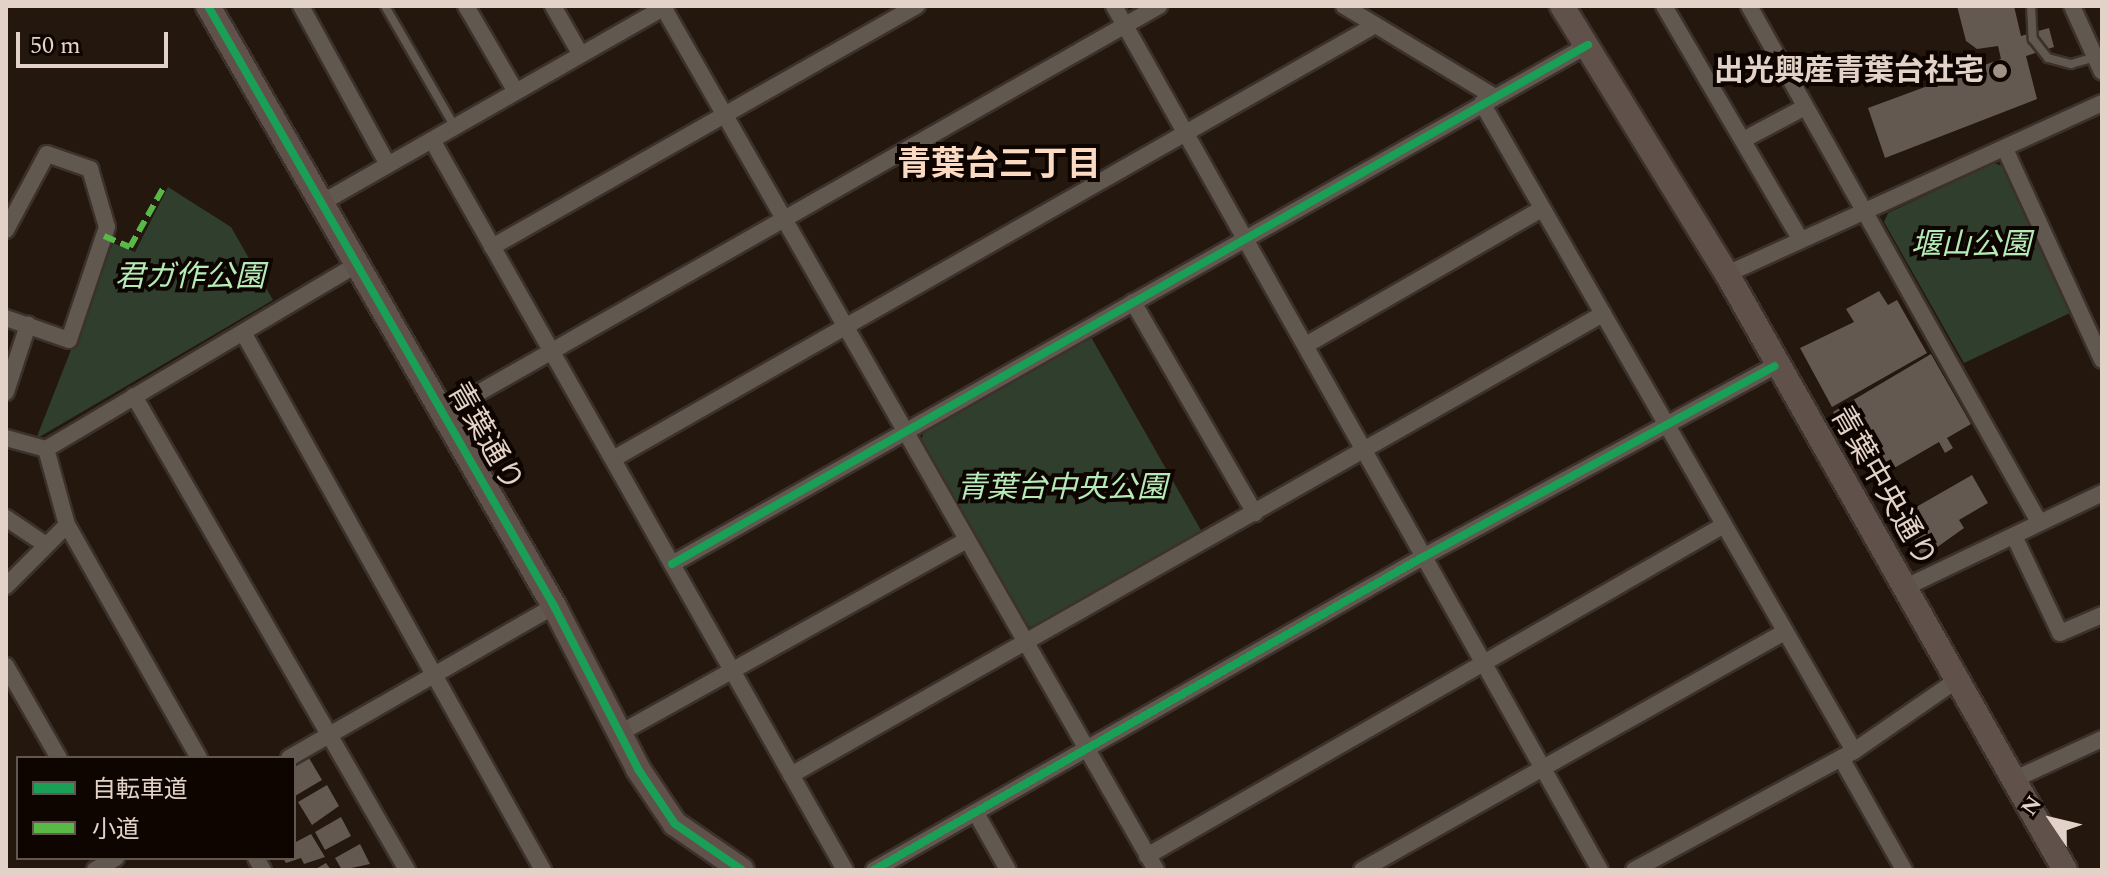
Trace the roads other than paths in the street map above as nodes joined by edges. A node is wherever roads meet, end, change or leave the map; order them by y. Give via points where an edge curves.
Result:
1 (208, 6) edge
2 (301, 6) edge
3 (385, 6) edge
4 (466, 6) edge
5 (553, 6) edge
6 (917, 6) edge
7 (1114, 6) edge
8 (1159, 6) edge
9 (1344, 6) edge
10 (1562, 6) edge
11 (1664, 6) edge
12 (1749, 6) edge
13 (2031, 6) edge
14 (2072, 6) edge
15 (664, 7) edge
16 (1125, 25) junction
17 (1375, 25) junction
18 (1588, 45) junction
19 (581, 55) junction
20 (2099, 64) edge
21 (516, 92) junction
22 (1487, 99) junction
23 (2102, 103) edge
24 (1805, 107) junction
25 (726, 117) junction
26 (455, 127) junction
27 (1185, 132) junction
28 (432, 140) junction
29 (1743, 140) junction
30 (2005, 149) junction
31 (388, 165) junction
32 (323, 202) junction
33 (1542, 209) junction
34 (1864, 211) junction
35 (783, 217) junction
36 (6, 230) edge
37 (1245, 238) junction
38 (1801, 240) junction
39 (492, 247) junction
40 (358, 264) junction
41 (1727, 274) junction
42 (1133, 302) junction
43 (1603, 314) junction
44 (6, 318) edge
45 (28, 325) junction
46 (846, 327) junction
47 (244, 334) junction
48 (1306, 345) junction
49 (551, 350) junction
50 (2102, 360) edge
51 (1775, 366) junction
52 (6, 392) edge
53 (134, 396) junction
54 (443, 413) junction
55 (1667, 426) junction
56 (905, 432) junction
57 (6, 438) edge
58 (46, 449) junction
59 (1364, 451) junction
60 (613, 459) junction
61 (2102, 493) edge
62 (1255, 513) junction
63 (6, 518) edge
64 (2039, 522) junction
65 (67, 525) junction
66 (1724, 525) junction
67 (2014, 536) junction
68 (967, 540) junction
69 (46, 545) junction
70 (1423, 557) junction
71 (672, 564) junction
72 (6, 586) edge
73 (1904, 588) junction
74 (554, 606) junction
75 (2102, 615) edge
76 (1785, 632) junction
77 (1025, 642) junction
78 (1482, 664) junction
79 (6, 666) edge
80 (732, 671) junction
81 (434, 675) junction
82 (1954, 682) junction
83 (620, 733) junction
84 (329, 735) junction
85 (2102, 739) edge
86 (1087, 751) junction
87 (1848, 755) junction
88 (58, 756) edge
89 (198, 756) edge
90 (292, 756) edge
91 (1541, 769) junction
92 (791, 775) junction
93 (2011, 781) junction
94 (976, 813) junction
95 (112, 860) edge
96 (1152, 863) edge
97 (1901, 869) edge
98 (95, 870) edge
99 (407, 870) edge
100 (543, 870) edge
101 (742, 870) edge
102 (845, 870) edge
103 (874, 870) edge
104 (1008, 870) edge
105 (1362, 870) edge
106 (1600, 870) edge
107 (1634, 870) edge
108 (2065, 870) edge

1 - 32 street, 青葉通り
2 - 31 street
3 - 26 lane
4 - 21 street
5 - 19 street
6 - 25 street
7 - 16 street
8 - 16 street
9 - 17 street
10 - 18 street, 青葉中央通り
11 - 29 street
12 - 24 street
13 - 20 lane via 2033,39 2048,58
14 - 20 street
15 - 19 street
15 - 25 street
16 - 27 street
16 - 35 street
17 - 22 street
17 - 27 street
18 - 22 street
18 - 41 street, 青葉中央通り
19 - 21 street
21 - 26 street
22 - 33 street
22 - 37 street
23 - 30 street
24 - 29 street
24 - 34 street
25 - 35 street
25 - 39 street
26 - 28 street
27 - 37 street
27 - 46 street
28 - 31 street
28 - 39 street
29 - 38 street
30 - 34 street
30 - 50 street
31 - 32 street
32 - 40 street, 青葉通り
33 - 43 street
33 - 48 street
34 - 38 street
34 - 64 street
35 - 46 street
35 - 49 street
36 - 45 street via 47,154 90,169 107,227 69,340
37 - 42 street
37 - 48 street
38 - 41 street
39 - 49 street
40 - 47 street
40 - 54 street, 青葉通り
41 - 51 street, 青葉中央通り
42 - 56 street
42 - 62 street
43 - 55 street
43 - 59 street
44 - 45 street
45 - 52 street
46 - 56 street
46 - 60 street
47 - 53 street
47 - 81 street
48 - 59 street
49 - 54 street
49 - 60 street
51 - 55 street
51 - 73 street, 青葉中央通り
53 - 58 street
53 - 84 street
54 - 74 street, 青葉通り
55 - 66 street
55 - 70 street
56 - 68 street
56 - 71 street
57 - 58 street
58 - 65 street
59 - 62 street
59 - 70 street
60 - 71 street
61 - 64 street
62 - 77 street
63 - 69 street
64 - 67 street
65 - 69 street
65 - 89 street
66 - 76 street
66 - 78 street
67 - 73 street
67 - 75 street via 2060,633
68 - 77 street
68 - 80 street
69 - 72 street
70 - 78 street
70 - 86 street
71 - 80 street
73 - 82 street, 青葉中央通り
74 - 81 street
74 - 83 street, 青葉通り
76 - 87 street
76 - 91 street
77 - 86 street
77 - 92 street
78 - 91 street
78 - 96 street
79 - 88 street
80 - 83 street
80 - 92 street
81 - 84 street
81 - 100 street
82 - 87 street
82 - 93 street, 青葉中央通り
83 - 101 street, 青葉通り via 675,824
84 - 90 street
84 - 99 street
85 - 93 street
86 - 94 street
86 - 96 street
87 - 97 street
87 - 107 street
91 - 105 street
91 - 106 street
92 - 102 street
93 - 108 street, 青葉中央通り
94 - 103 street
94 - 104 street
95 - 98 street

